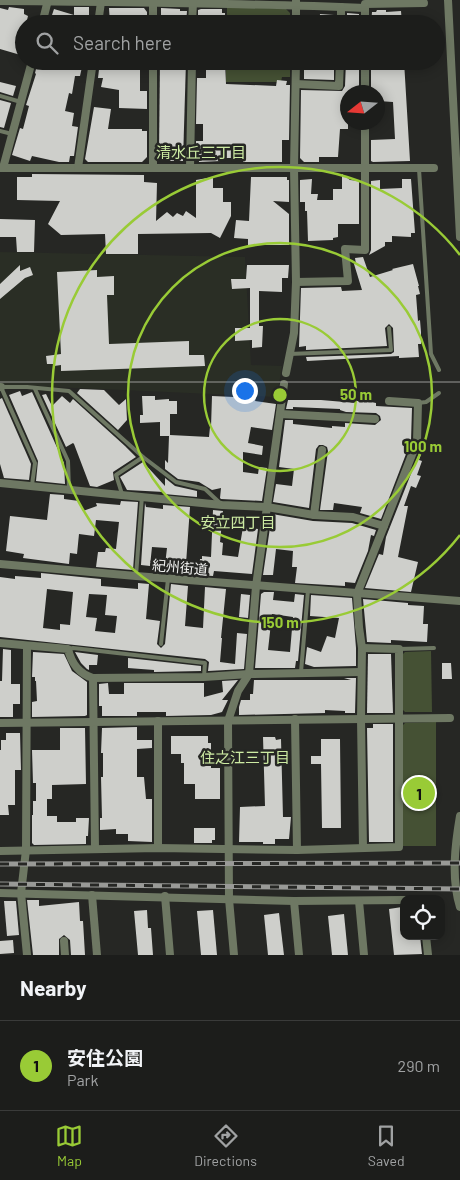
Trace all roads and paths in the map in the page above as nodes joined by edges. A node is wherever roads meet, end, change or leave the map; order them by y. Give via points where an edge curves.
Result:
1 (448, 0) edge
2 (0, 1) edge
3 (48, 1) edge
4 (127, 1) edge
5 (153, 1) edge
6 (101, 2) junction
7 (193, 2) junction
8 (296, 2) edge
9 (424, 3) dead end
10 (341, 7) junction
11 (365, 8) junction
12 (44, 15) edge
13 (99, 15) edge
14 (153, 15) edge
15 (192, 15) edge
16 (296, 15) edge
17 (341, 15) edge
18 (365, 15) edge
19 (30, 70) edge
20 (92, 70) edge
21 (153, 70) edge
22 (192, 70) edge
23 (296, 70) edge
24 (340, 70) edge
25 (365, 70) edge
26 (296, 84) junction
27 (365, 85) edge
28 (0, 96) edge
29 (21, 102) junction
30 (366, 130) edge
31 (0, 131) edge
32 (12, 134) junction
33 (1, 168) edge
34 (78, 168) junction
35 (153, 168) junction
36 (190, 168) junction
37 (294, 168) junction
38 (366, 168) junction
39 (434, 168) dead end
40 (419, 169) junction
41 (460, 237) edge
42 (296, 282) junction
43 (389, 328) dead end
44 (289, 354) junction
45 (439, 370) dead end
46 (286, 373) dead end
47 (284, 384) dead end
48 (0, 387) edge
49 (35, 389) junction
50 (439, 393) dead end
51 (389, 401) dead end
52 (418, 403) junction
53 (280, 414) junction
54 (375, 419) dead end
55 (322, 450) dead end
56 (143, 457) junction
57 (0, 483) edge
58 (32, 486) junction
59 (69, 490) junction
60 (122, 494) junction
61 (142, 496) junction
62 (222, 505) junction
63 (267, 507) junction
64 (314, 515) junction
65 (384, 526) junction
66 (0, 564) edge
67 (136, 576) junction
68 (168, 579) junction
69 (256, 586) junction
70 (308, 590) junction
71 (358, 594) junction
72 (460, 601) edge
73 (0, 643) edge
74 (161, 644) dead end
75 (27, 646) junction
76 (362, 648) junction
77 (434, 648) dead end
78 (68, 649) junction
79 (399, 649) junction
80 (361, 672) junction
81 (301, 673) junction
82 (248, 674) junction
83 (204, 677) junction
84 (93, 678) junction
85 (361, 718) junction
86 (400, 718) junction
87 (450, 718) dead end
88 (295, 719) junction
89 (228, 720) junction
90 (158, 721) junction
91 (94, 722) junction
92 (0, 723) edge
93 (26, 723) junction
94 (460, 816) edge
95 (158, 848) junction
96 (228, 848) junction
97 (363, 848) junction
98 (95, 849) junction
99 (26, 850) junction
100 (297, 850) junction
101 (0, 851) edge
102 (0, 893) edge
103 (21, 893) junction
104 (92, 895) junction
105 (165, 896) junction
106 (229, 899) junction
107 (294, 900) junction
108 (400, 900) edge
109 (359, 901) junction
110 (460, 907) edge
111 (426, 940) edge
112 (64, 941) dead end
113 (27, 955) edge
114 (65, 955) edge
115 (98, 955) edge
116 (170, 955) edge
117 (234, 955) edge
118 (299, 955) edge
119 (364, 955) edge
120 (428, 955) edge

1 - 41 street
2 - 3 street
3 - 6 street
3 - 12 street
4 - 5 street
4 - 6 street
5 - 7 street
5 - 14 street
6 - 13 street
7 - 8 street
7 - 15 street
8 - 10 street
8 - 16 street
9 - 11 street via 365,4
10 - 11 street
10 - 17 street
11 - 18 street
19 - 29 street
20 - 34 street
21 - 35 street
22 - 36 street
23 - 26 street
24 - 26 street via 339,86
25 - 27 street
26 - 37 street
28 - 29 lane
29 - 32 street
30 - 38 street
31 - 32 lane
32 - 33 street
33 - 34 street
34 - 35 street
35 - 36 street
36 - 37 street
37 - 38 street
37 - 42 street
38 - 40 street
38 - 42 street via 365,250 345,249 348,281
39 - 40 street
40 - 45 lane via 431,354
42 - 44 street via 294,333
43 - 44 lane via 391,350
44 - 46 street
47 - 53 street
48 - 49 lane
48 - 58 lane via 35,463
49 - 56 lane via 69,391
49 - 59 lane via 68,461
50 - 52 lane via 426,402
51 - 52 street
52 - 65 street via 417,442
53 - 54 street
53 - 63 street
55 - 64 street
56 - 60 lane via 116,475
56 - 62 lane via 176,482 205,489
57 - 58 street
58 - 59 street
59 - 60 street
60 - 61 street
61 - 62 street
61 - 67 lane
62 - 63 street
63 - 64 street
63 - 69 street
64 - 65 street via 353,517
65 - 71 street
66 - 67 street, 紀州街道
67 - 68 street, 紀州街道
68 - 69 street, 紀州街道
68 - 74 lane
69 - 70 street, 紀州街道
69 - 82 street
70 - 71 street, 紀州街道
70 - 81 lane
71 - 72 street, 紀州街道
71 - 76 street
73 - 75 street
75 - 78 street
75 - 93 street
76 - 79 street
76 - 80 street
77 - 79 lane
78 - 83 lane via 206,662
78 - 84 street via 70,660 85,676
79 - 86 street
80 - 81 street
80 - 85 street
81 - 82 street
82 - 83 street
82 - 89 street
83 - 84 street
84 - 91 street
85 - 86 street
85 - 88 street
85 - 97 street
86 - 87 street
86 - 97 street via 399,847
88 - 89 street
88 - 100 street
89 - 90 street
89 - 96 street
90 - 91 street
90 - 95 street
91 - 93 street
91 - 98 street
92 - 93 street
93 - 99 street
94 - 110 street via 455,848
95 - 96 street
95 - 98 street
96 - 100 street
96 - 106 street
97 - 100 street
98 - 99 street
99 - 101 street
99 - 103 street
102 - 103 street
103 - 104 street
103 - 113 street
104 - 105 street
104 - 115 street
105 - 106 street
105 - 116 street
106 - 107 street
106 - 117 street
107 - 109 street
107 - 118 street
108 - 109 street
109 - 119 street
111 - 120 street
112 - 114 street

